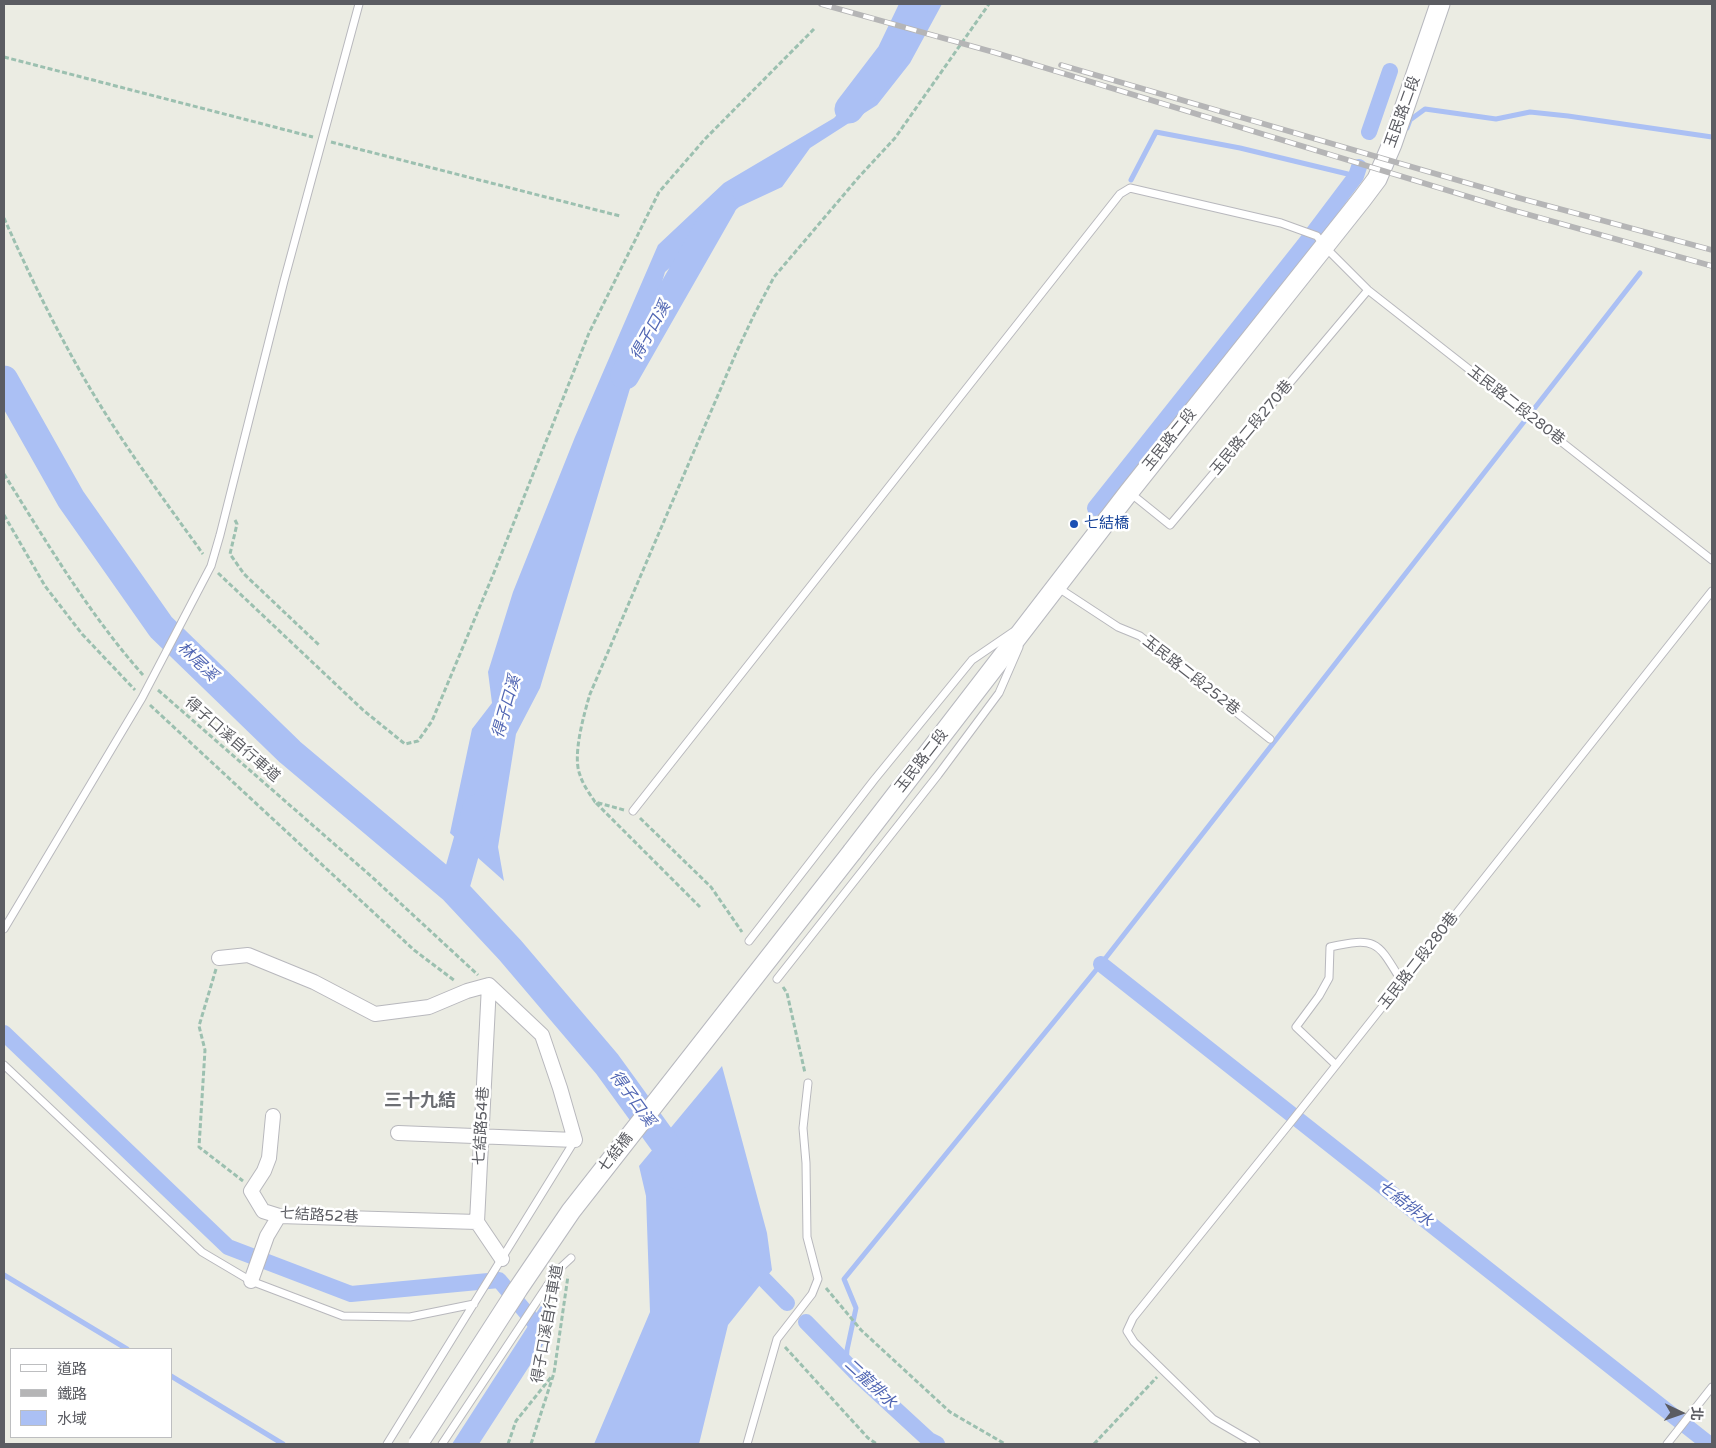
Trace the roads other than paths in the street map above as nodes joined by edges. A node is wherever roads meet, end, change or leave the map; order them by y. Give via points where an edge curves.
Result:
1 (359, 4) edge
2 (1440, 4) edge
3 (1325, 247) junction
4 (1368, 290) junction
5 (1129, 492) junction
6 (1712, 560) edge
7 (1057, 587) junction
8 (1712, 591) edge
9 (1032, 620) junction
10 (1270, 738) dead end
11 (633, 811) road end
12 (852, 852) joint
13 (4, 928) edge
14 (749, 941) dead end
15 (219, 958) road end
16 (777, 979) dead end
17 (1402, 982) junction
18 (489, 985) junction
19 (4, 1065) edge
20 (1336, 1065) junction
21 (808, 1083) dead end
22 (273, 1116) dead end
23 (398, 1133) dead end
24 (481, 1136) junction
25 (575, 1140) junction
26 (279, 1216) junction
27 (478, 1222) junction
28 (571, 1258) road end
29 (502, 1259) junction
30 (251, 1281) junction
31 (474, 1304) junction
32 (1712, 1387) edge
33 (387, 1444) edge
34 (418, 1444) edge
35 (442, 1444) edge
36 (748, 1444) edge
37 (1256, 1444) edge
38 (1667, 1444) edge

1 - 13 lane via 211,566 142,698
2 - 3 street, 玉民路二段 via 1402,117 1377,179
3 - 4 lane, 玉民路二段280巷
3 - 5 street, 玉民路二段
3 - 11 lane, 玉民路二段280巷 via 1317,236 1281,223 1130,188 1120,194
4 - 5 lane, 玉民路二段270巷 via 1170,525
4 - 6 lane, 玉民路二段280巷
5 - 7 street, 玉民路二段
7 - 9 street, 玉民路二段
7 - 10 lane, 玉民路二段252巷 via 1118,626 1140,636
8 - 17 lane, 玉民路二段280巷
9 - 12 street, 玉民路二段
9 - 14 lane via 972,660
9 - 16 lane via 999,693
12 - 34 street, 七結橋, bridge via 571,1211
15 - 18 street via 248,955 314,982 375,1014 429,1007
17 - 20 lane, 玉民路二段280巷
17 - 20 lane via 1383,952 1370,943 1349,942 1330,947 1329,978 1296,1028
18 - 24 street, 七結路54巷
18 - 25 street via 542,1035
19 - 30 lane via 202,1252
20 - 37 lane, 玉民路二段280巷 via 1133,1318 1127,1331 1134,1342 1212,1419
21 - 36 lane via 803,1128 808,1237 818,1280 812,1294 777,1339
22 - 26 street, 七結路52巷 via 269,1158 251,1191 263,1211
23 - 24 street
24 - 25 street
24 - 27 street, 七結路54巷
25 - 29 lane
26 - 27 street, 七結路52巷
26 - 30 street via 267,1236
27 - 29 street
28 - 35 lane via 556,1270
29 - 31 lane
30 - 31 lane via 343,1316 410,1316
31 - 33 lane
32 - 38 lane

